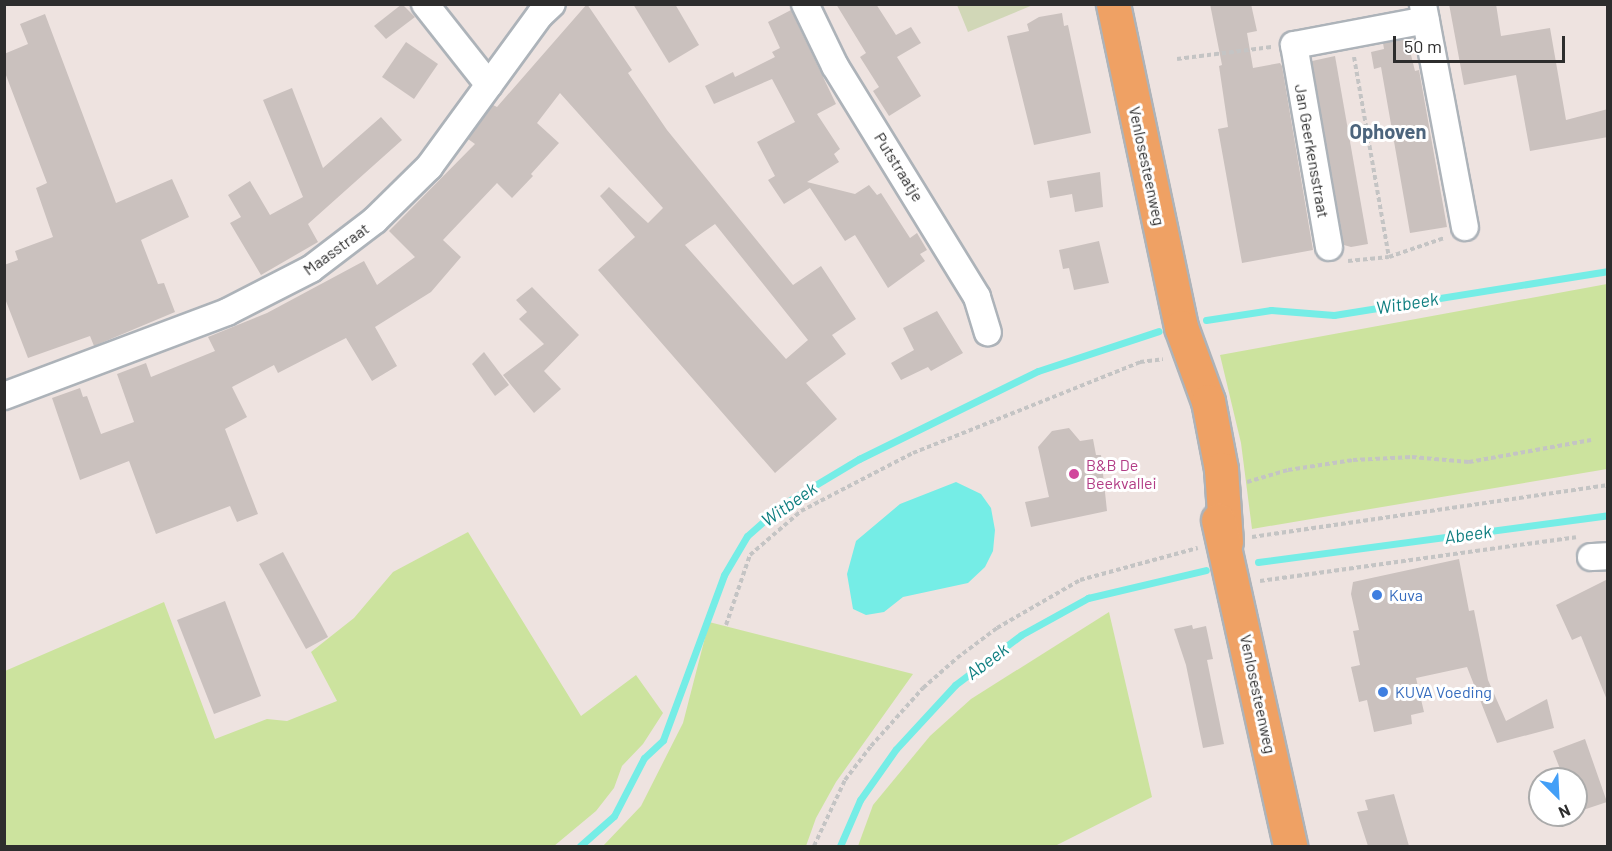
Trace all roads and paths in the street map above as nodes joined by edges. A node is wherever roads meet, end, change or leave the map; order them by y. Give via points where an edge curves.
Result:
1 (425, 4) edge
2 (552, 4) edge
3 (805, 4) edge
4 (1113, 4) edge
5 (1425, 12) edge
6 (1350, 34) junction
7 (1294, 45) junction
8 (1177, 59) dead end
9 (489, 85) junction
10 (1465, 226) joint
11 (1329, 247) joint
12 (1389, 257) junction
13 (988, 332) dead end
14 (1181, 341) junction
15 (4, 396) edge
16 (1591, 440) dead end
17 (1608, 485) edge
18 (1223, 490) junction
19 (1226, 542) junction
20 (1599, 556) edge
21 (1235, 585) junction
22 (726, 625) dead end
23 (814, 846) edge
24 (1290, 846) edge

1 - 9 street
2 - 9 street, Maasstraat
3 - 13 street, Putstraatje via 835,66 977,297
4 - 14 main road, Venlosesteenweg
5 - 6 street
5 - 10 street
6 - 7 street
6 - 12 path
7 - 8 path
7 - 11 street, Jan Geerkensstraat
9 - 15 street, Maasstraat via 429,167 375,220 311,269 227,312
10 - 12 path
11 - 12 path via 1345,261
14 - 18 main road, Venlosesteenweg via 1208,401
14 - 19 main road, Venlosesteenweg via 1203,474
14 - 22 path via 1140,362 914,453 801,511 750,555
16 - 18 path via 1470,462 1412,458 1353,460 1288,470
17 - 19 path
18 - 19 main road, Venlosesteenweg
19 - 21 main road, Venlosesteenweg
19 - 23 path via 1080,580 989,634 923,688 871,746 845,780
20 - 21 path via 1584,537 1472,549
21 - 24 main road, Venlosesteenweg

